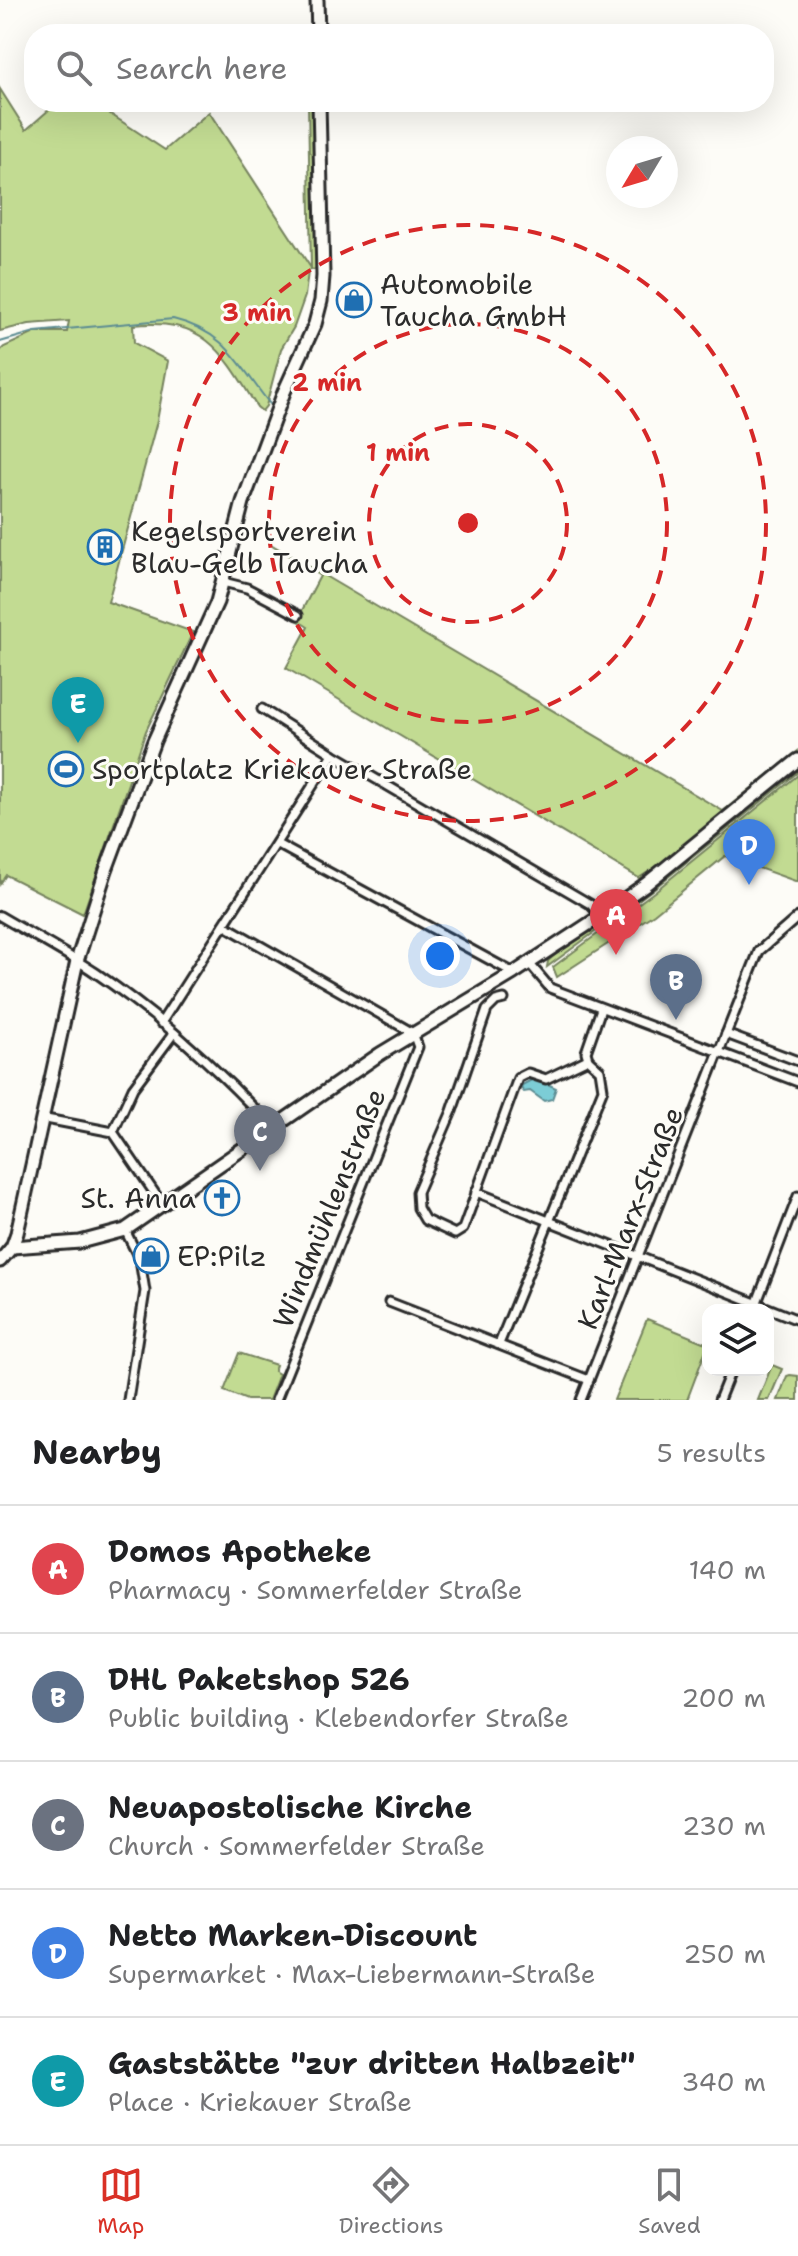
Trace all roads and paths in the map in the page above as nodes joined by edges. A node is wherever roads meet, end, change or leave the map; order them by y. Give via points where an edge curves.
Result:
1 (317, 0) edge
2 (318, 24) edge
3 (319, 112) edge
4 (223, 582) junction
5 (298, 615) dead end
6 (262, 709) dead end
7 (333, 754) junction
8 (798, 760) edge
9 (277, 844) junction
10 (0, 916) edge
11 (601, 916) junction
12 (798, 917) edge
13 (224, 925) junction
14 (77, 961) junction
15 (529, 963) junction
16 (514, 973) junction
17 (504, 999) dead end
18 (601, 1009) junction
19 (161, 1023) junction
20 (174, 1033) junction
21 (413, 1033) junction
22 (726, 1034) junction
23 (719, 1053) junction
24 (588, 1059) junction
25 (798, 1061) edge
26 (798, 1082) edge
27 (41, 1118) junction
28 (272, 1127) junction
29 (113, 1132) junction
30 (476, 1192) junction
31 (798, 1196) edge
32 (162, 1204) junction
33 (547, 1221) junction
34 (125, 1230) junction
35 (12, 1247) junction
36 (639, 1257) junction
37 (0, 1261) edge
38 (389, 1302) dead end
39 (748, 1304) edge
40 (756, 1304) edge
41 (774, 1313) edge
42 (798, 1320) edge
43 (499, 1344) junction
44 (729, 1376) edge
45 (589, 1380) junction
46 (128, 1400) edge
47 (276, 1400) edge
48 (581, 1400) edge
49 (719, 1400) edge

1 - 2 street
3 - 4 street via 321,301 243,502
4 - 5 street via 247,588
4 - 14 street via 154,741
6 - 7 street
7 - 9 street
7 - 11 street via 590,904
8 - 11 street
9 - 13 street
9 - 16 street
10 - 14 street
11 - 15 street
12 - 22 street, Karl-Marx-Straße via 759,951
13 - 19 street
13 - 21 street
14 - 19 street
14 - 27 street
15 - 16 street
15 - 18 street via 550,988
16 - 21 street
17 - 30 street via 487,1010 452,1111 418,1187 418,1208 428,1223 458,1233
18 - 23 street
18 - 24 street via 586,1049
19 - 20 street
20 - 28 street
20 - 29 street via 133,1088
21 - 28 street
21 - 47 street, Windmühlenstraße via 418,1047
22 - 23 street, Karl-Marx-Straße
22 - 25 street
23 - 26 street
23 - 36 street, Karl-Marx-Straße
24 - 30 street via 546,1079 527,1073 515,1081
24 - 33 street via 600,1070 603,1089
27 - 29 street
27 - 35 street
28 - 32 street
29 - 32 street
30 - 33 street
31 - 40 street
32 - 34 street
33 - 36 street
33 - 43 street
34 - 35 street via 80,1242
34 - 46 street via 140,1260 145,1291
35 - 37 street
36 - 39 street
36 - 45 street, Karl-Marx-Straße
38 - 43 street
41 - 42 street
43 - 45 street
44 - 49 street
45 - 48 street, Karl-Marx-Straße

